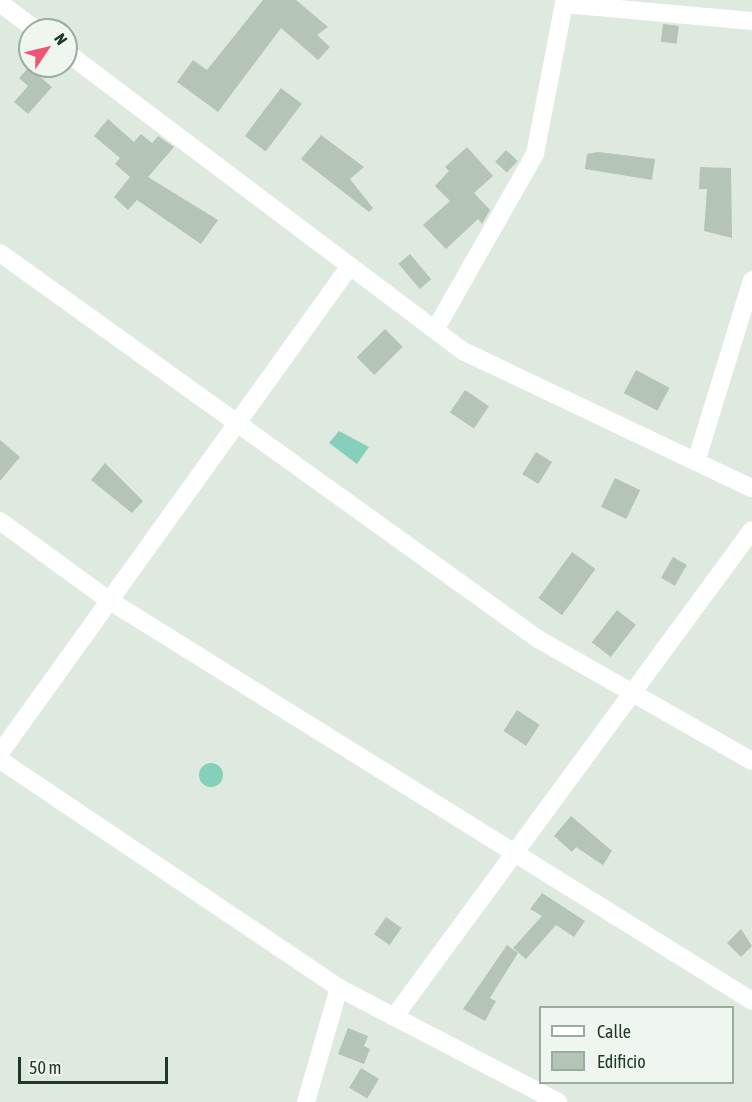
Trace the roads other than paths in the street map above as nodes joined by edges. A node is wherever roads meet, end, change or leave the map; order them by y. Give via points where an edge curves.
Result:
1 (0, 3) edge
2 (20, 18) edge
3 (752, 21) edge
4 (78, 61) edge
5 (0, 253) edge
6 (350, 266) junction
7 (752, 280) edge
8 (435, 330) junction
9 (237, 423) junction
10 (696, 462) junction
11 (752, 488) edge
12 (0, 521) edge
13 (752, 530) edge
14 (107, 599) junction
15 (631, 691) junction
16 (0, 753) edge
17 (0, 760) edge
18 (752, 761) edge
19 (511, 852) junction
20 (339, 988) junction
21 (752, 1001) edge
22 (394, 1017) junction
23 (546, 1099) edge
24 (306, 1102) edge

1 - 2 street
3 - 8 street via 564,4 535,154
4 - 6 street
5 - 9 street
6 - 8 street
6 - 9 street
7 - 10 street
8 - 10 street via 463,351
9 - 14 street
9 - 15 street via 538,639
10 - 11 street
12 - 14 street
13 - 15 street
14 - 16 street
14 - 19 street
15 - 18 street
15 - 19 street
17 - 20 street
19 - 21 street
19 - 22 street
20 - 22 street
20 - 24 street
22 - 23 street

